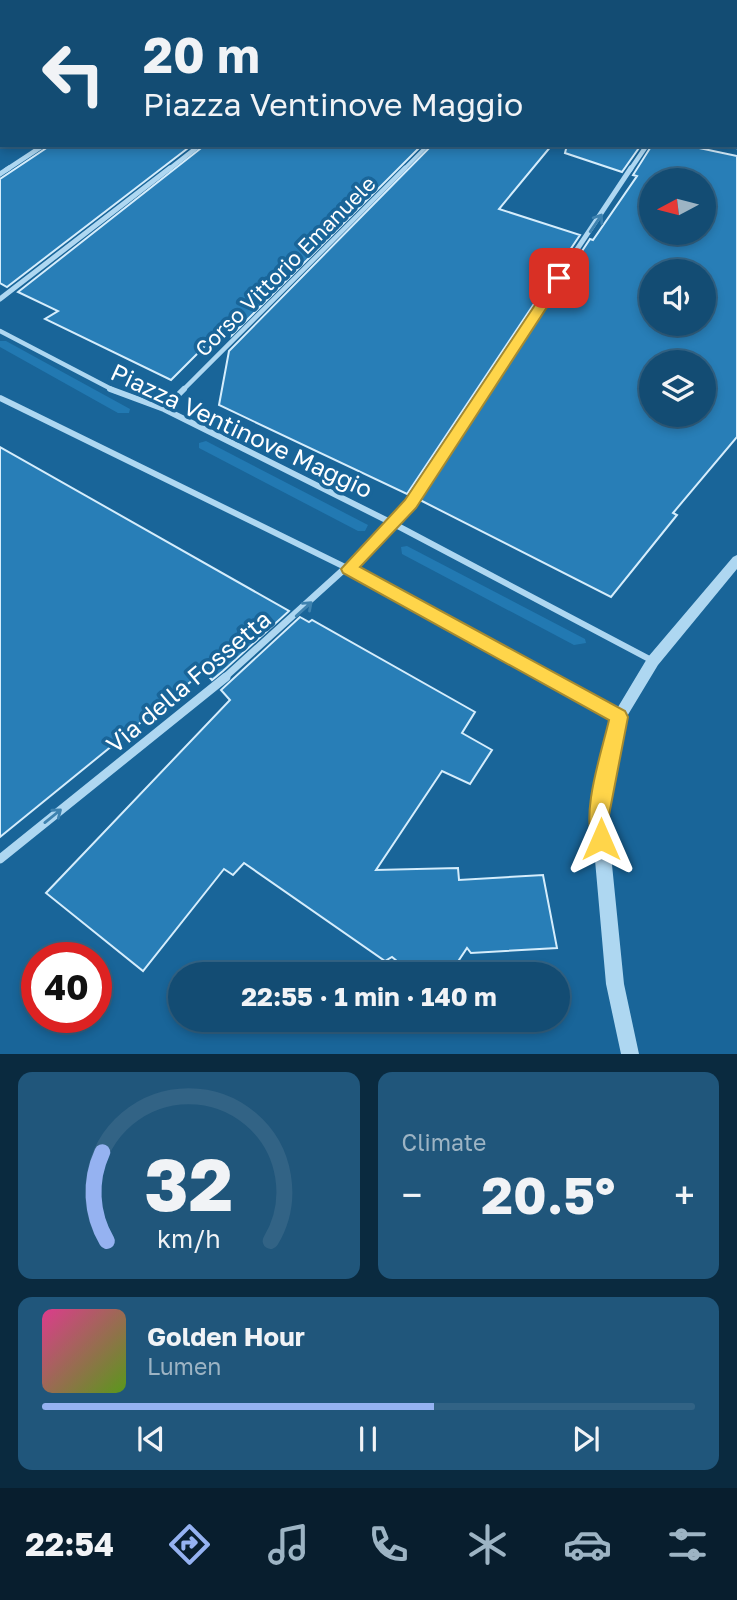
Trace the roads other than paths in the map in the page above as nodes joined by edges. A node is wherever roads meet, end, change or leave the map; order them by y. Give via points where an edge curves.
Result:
1 (41, 147) edge
2 (197, 147) edge
3 (426, 147) edge
4 (646, 147) edge
5 (0, 174) edge
6 (0, 290) edge
7 (7, 294) junction
8 (0, 299) edge
9 (0, 331) edge
10 (0, 398) edge
11 (164, 409) junction
12 (394, 524) junction
13 (737, 559) edge
14 (349, 569) junction
15 (653, 661) junction
16 (619, 717) junction
17 (0, 859) edge
18 (630, 1054) edge

1 - 5 street
2 - 7 street
3 - 11 street, Corso Vittorio Emanuele
12 -> 4 street, Via della Fossetta
6 - 7 street
7 - 8 street
9 - 11 street, Piazza Ventinove Maggio via 105,387
10 - 14 street
11 - 12 street, Piazza Ventinove Maggio
12 - 14 street, Via della Fossetta
12 - 15 street, Piazza Ventinove Maggio
13 - 15 street
14 - 16 street
17 -> 14 street, Via della Fossetta via 248,659
15 - 16 street
16 - 18 street via 598,815 615,984

